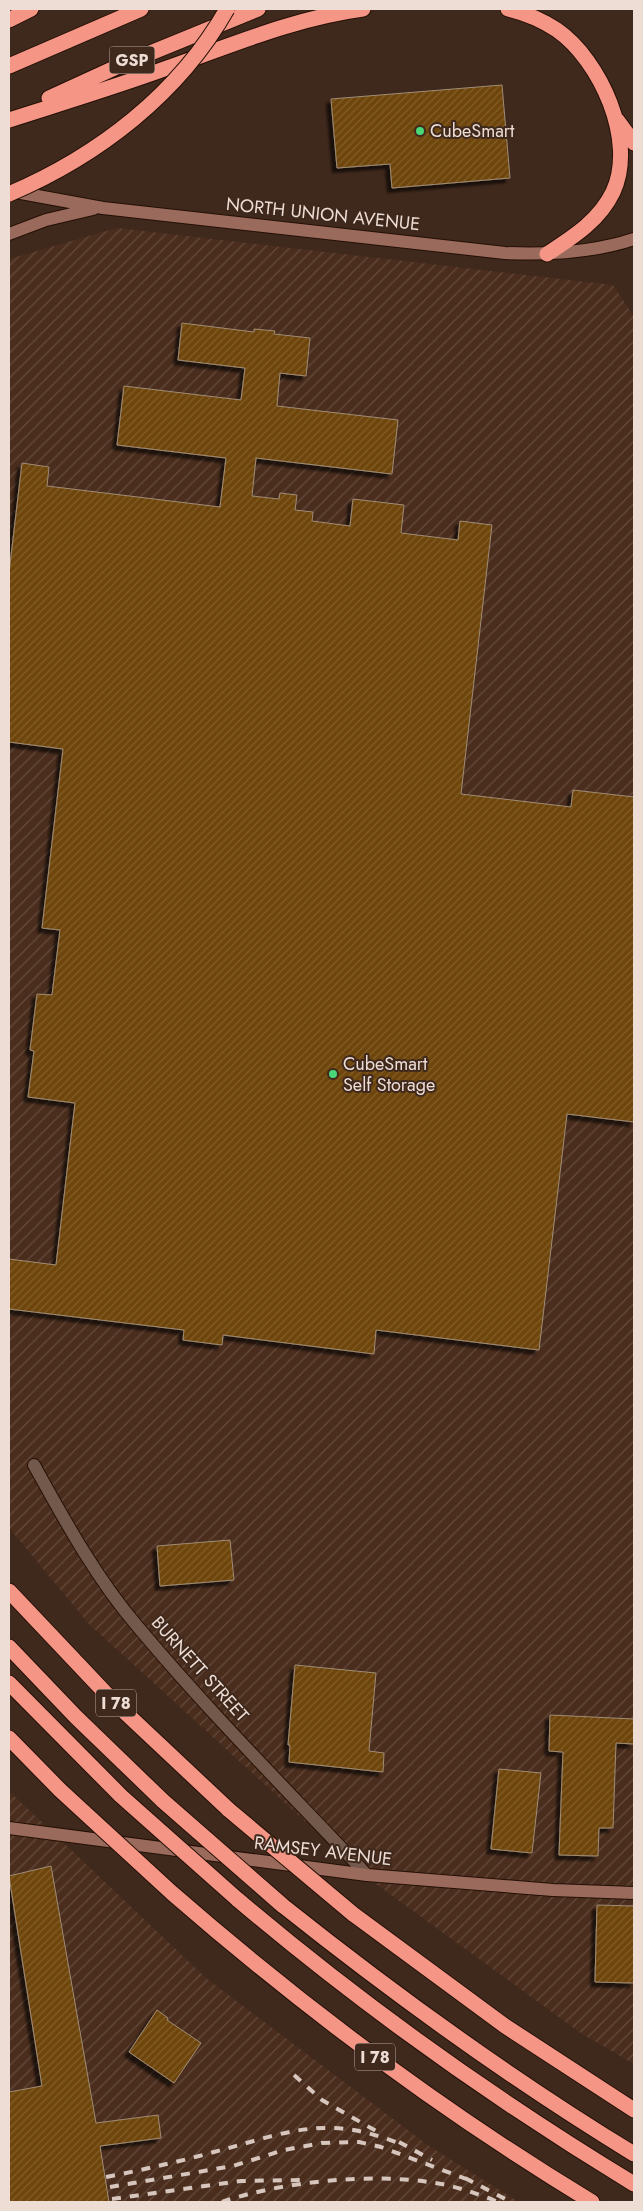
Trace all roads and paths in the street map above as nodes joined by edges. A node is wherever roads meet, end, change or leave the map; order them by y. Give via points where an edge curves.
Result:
1 (31, 9) edge
2 (141, 9) edge
3 (227, 9) edge
4 (258, 9) edge
5 (363, 9) edge
6 (508, 9) edge
7 (9, 20) edge
8 (9, 66) edge
9 (611, 107) junction
10 (9, 118) edge
11 (634, 143) edge
12 (9, 192) edge
13 (103, 208) junction
14 (9, 234) edge
15 (634, 239) edge
16 (547, 254) junction
17 (34, 1465) dead end
18 (9, 1591) edge
19 (9, 1647) edge
20 (9, 1683) edge
21 (9, 1738) edge
22 (9, 1828) edge
23 (367, 1875) junction
24 (634, 1893) edge
25 (634, 2110) edge
26 (634, 2154) edge
27 (634, 2184) edge
28 (592, 2202) edge

1 - 7 highway
2 - 8 highway, GSP
3 - 12 highway, bridge via 186,67 133,120 67,165
4 - 10 highway, GSP via 121,65
5 - 10 highway via 276,29 164,69
6 - 9 highway via 545,23 577,48 595,70
9 - 11 highway
9 - 16 highway via 620,159 613,192 594,219
12 - 13 street, NORTH UNION AVENUE
13 - 14 street via 46,220
13 - 16 street, NORTH UNION AVENUE via 487,251
15 - 16 street, NORTH UNION AVENUE via 603,248
17 - 23 street, BURNETT STREET via 81,1549 137,1626
18 - 25 highway, I 78, bridge via 113,1700 229,1810 353,1914 498,2021
19 - 26 highway, I 78, bridge via 163,1801 282,1905 478,2053
20 - 27 highway, I 78, bridge via 121,1796 237,1900 340,1984 442,2059
21 - 28 highway, I 78, bridge via 60,1790 172,1893 265,1971 364,2049 466,2121
22 - 23 street, RAMSEY AVENUE
23 - 24 street, RAMSEY AVENUE

